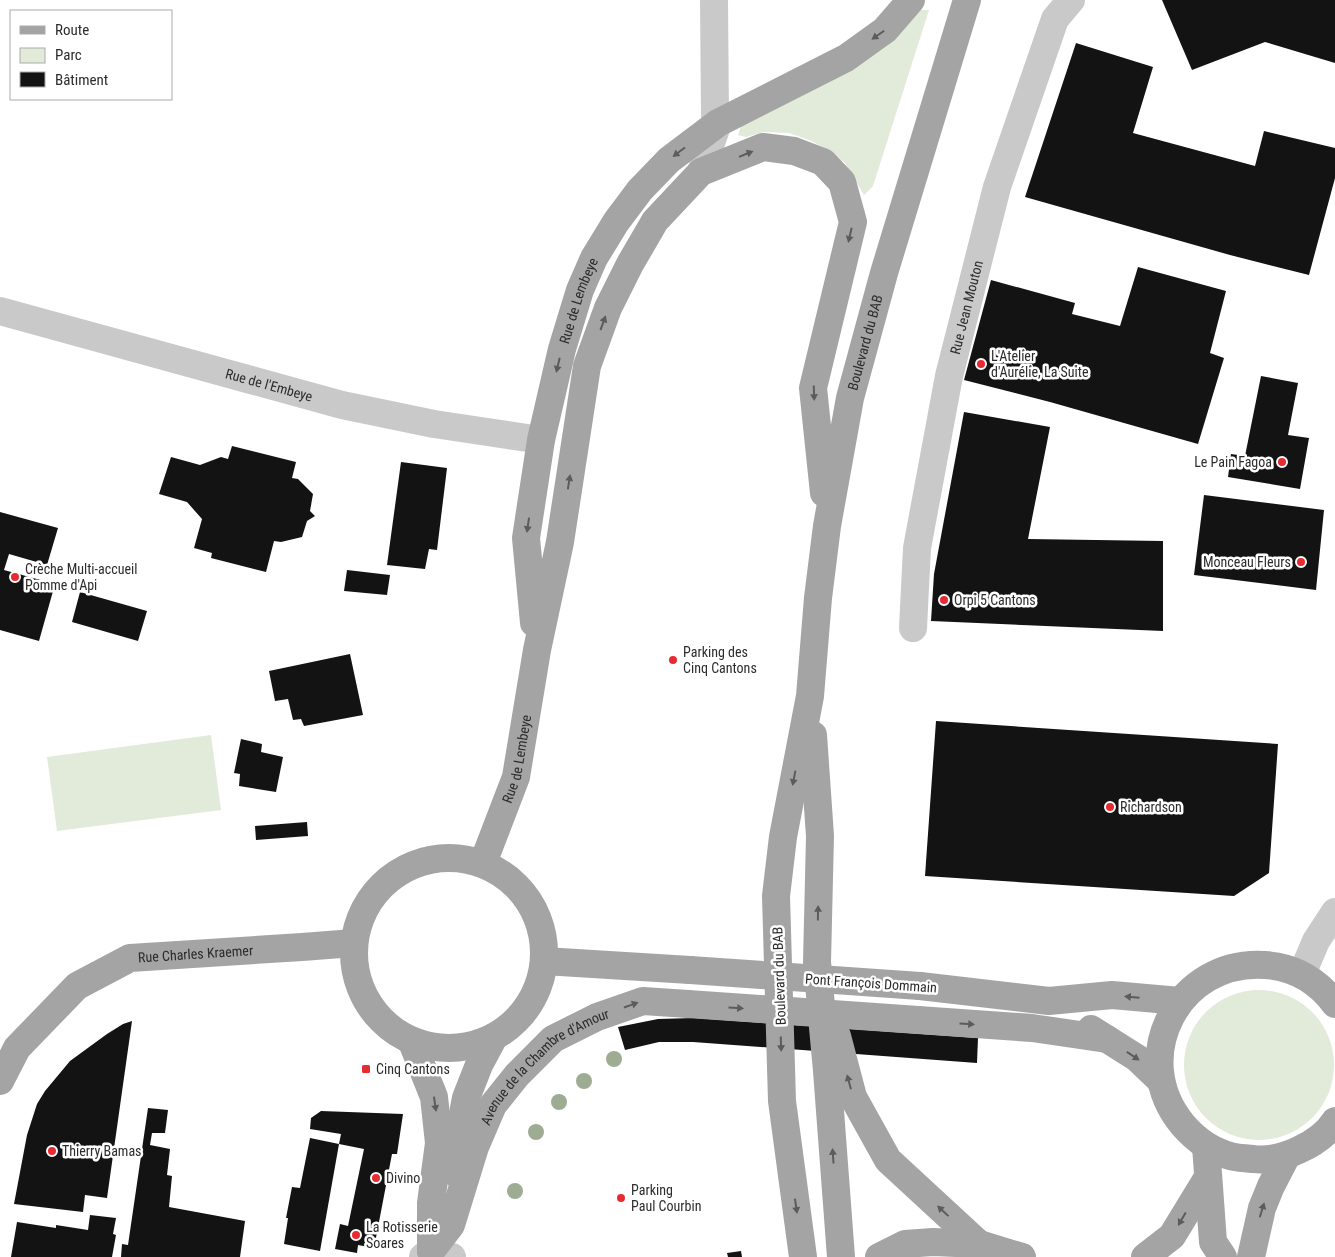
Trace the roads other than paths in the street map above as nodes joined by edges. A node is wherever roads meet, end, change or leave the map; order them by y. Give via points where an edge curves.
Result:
1 (714, 0) edge
2 (911, 0) edge
3 (967, 0) edge
4 (982, 0) edge
5 (1071, 0) edge
6 (943, 76) junction
7 (718, 123) junction
8 (701, 172) junction
9 (0, 311) edge
10 (541, 440) junction
11 (827, 526) junction
12 (913, 628) dead end
13 (537, 650) junction
14 (810, 696) junction
15 (483, 864) junction
16 (1335, 912) edge
17 (354, 942) junction
18 (544, 961) junction
19 (817, 962) junction
20 (1302, 974) junction
21 (1049, 1001) junction
22 (1180, 1001) junction
23 (688, 1004) joint
24 (1335, 1004) edge
25 (494, 1037) junction
26 (1107, 1040) junction
27 (412, 1042) junction
28 (1161, 1080) junction
29 (0, 1081) edge
30 (1335, 1120) edge
31 (1206, 1146) junction
32 (1288, 1155) junction
33 (1208, 1177) junction
34 (458, 1200) junction
35 (988, 1251) edge
36 (436, 1255) edge
37 (803, 1257) edge
38 (841, 1257) edge
39 (879, 1257) edge
40 (1022, 1257) edge
41 (1145, 1257) edge
42 (1223, 1257) edge
43 (1251, 1257) edge

1 - 7 street via 715,116
2 -> 7 main road, Rue de Lembeye via 885,30 846,58
3 - 6 main road, Boulevard du BAB
4 - 6 main road
5 - 12 street, Rue Jean Mouton via 1055,19 997,187 958,338 917,548
6 - 11 main road, Boulevard du BAB via 850,398
7 - 8 street
7 -> 10 main road, Rue de Lembeye via 669,160 640,190 594,258 580,290 562,349
8 -> 11 main road via 763,147 794,151 823,162 842,182 853,222 813,388
13 -> 8 main road, Rue de Lembeye via 560,542 587,366 608,308 630,264 655,222
9 - 10 street, Rue de l'Embeye via 342,405 434,424
10 -> 13 main road, Rue de Lembeye via 526,538
11 - 14 main road, Boulevard du BAB
13 - 15 main road, Rue de Lembeye via 516,777
19 -> 14 main road, Boulevard du BAB via 820,836
14 -> 37 main road, Boulevard du BAB via 783,837 776,896 782,1101
15 - 17 main road via 454,858 426,860 399,871 377,890 361,914
15 - 18 main road via 509,879 530,902 542,930
16 - 20 street via 1316,941
17 - 27 main road via 354,967 361,991 373,1012
17 - 29 main road, Rue Charles Kraemer via 130,958 77,986 17,1048
18 - 21 main road, Pont François Dommain, bridge via 920,986
18 - 25 main road via 540,980 528,1005 510,1027
35 -> 19 main road via 888,1160 853,1097
38 -> 19 main road, Boulevard du BAB
20 - 22 main road via 1259,964 1223,969 1199,983
20 - 24 main road via 1327,993
22 -> 21 main road, Pont François Dommain via 1112,995
21 - 26 main road, Pont François Dommain
22 - 28 main road via 1166,1026 1159,1053
23 -> 26 main road, Pont François Dommain, bridge via 1032,1028
34 -> 23 main road, Avenue de la Chambre d'Amour via 493,1105 517,1075 553,1040 597,1017 643,1001
25 - 27 main road via 468,1047 440,1048
25 - 34 main road, Avenue de la Chambre d'Amour via 466,1098 457,1145
26 -> 28 main road, Pont François Dommain via 1137,1058
27 -> 36 main road, Avenue de la Chambre d'Amour via 434,1097 439,1143 431,1203
28 - 31 main road via 1177,1118
30 - 32 main road via 1312,1143
31 - 32 main road via 1230,1156 1258,1160
31 - 33 main road
43 -> 32 main road via 1262,1208
33 -> 41 main road via 1172,1236
33 - 42 main road via 1212,1242
34 - 36 main road, Avenue de la Chambre d'Amour via 451,1225
35 - 39 main road via 933,1242 904,1244
35 - 40 main road

